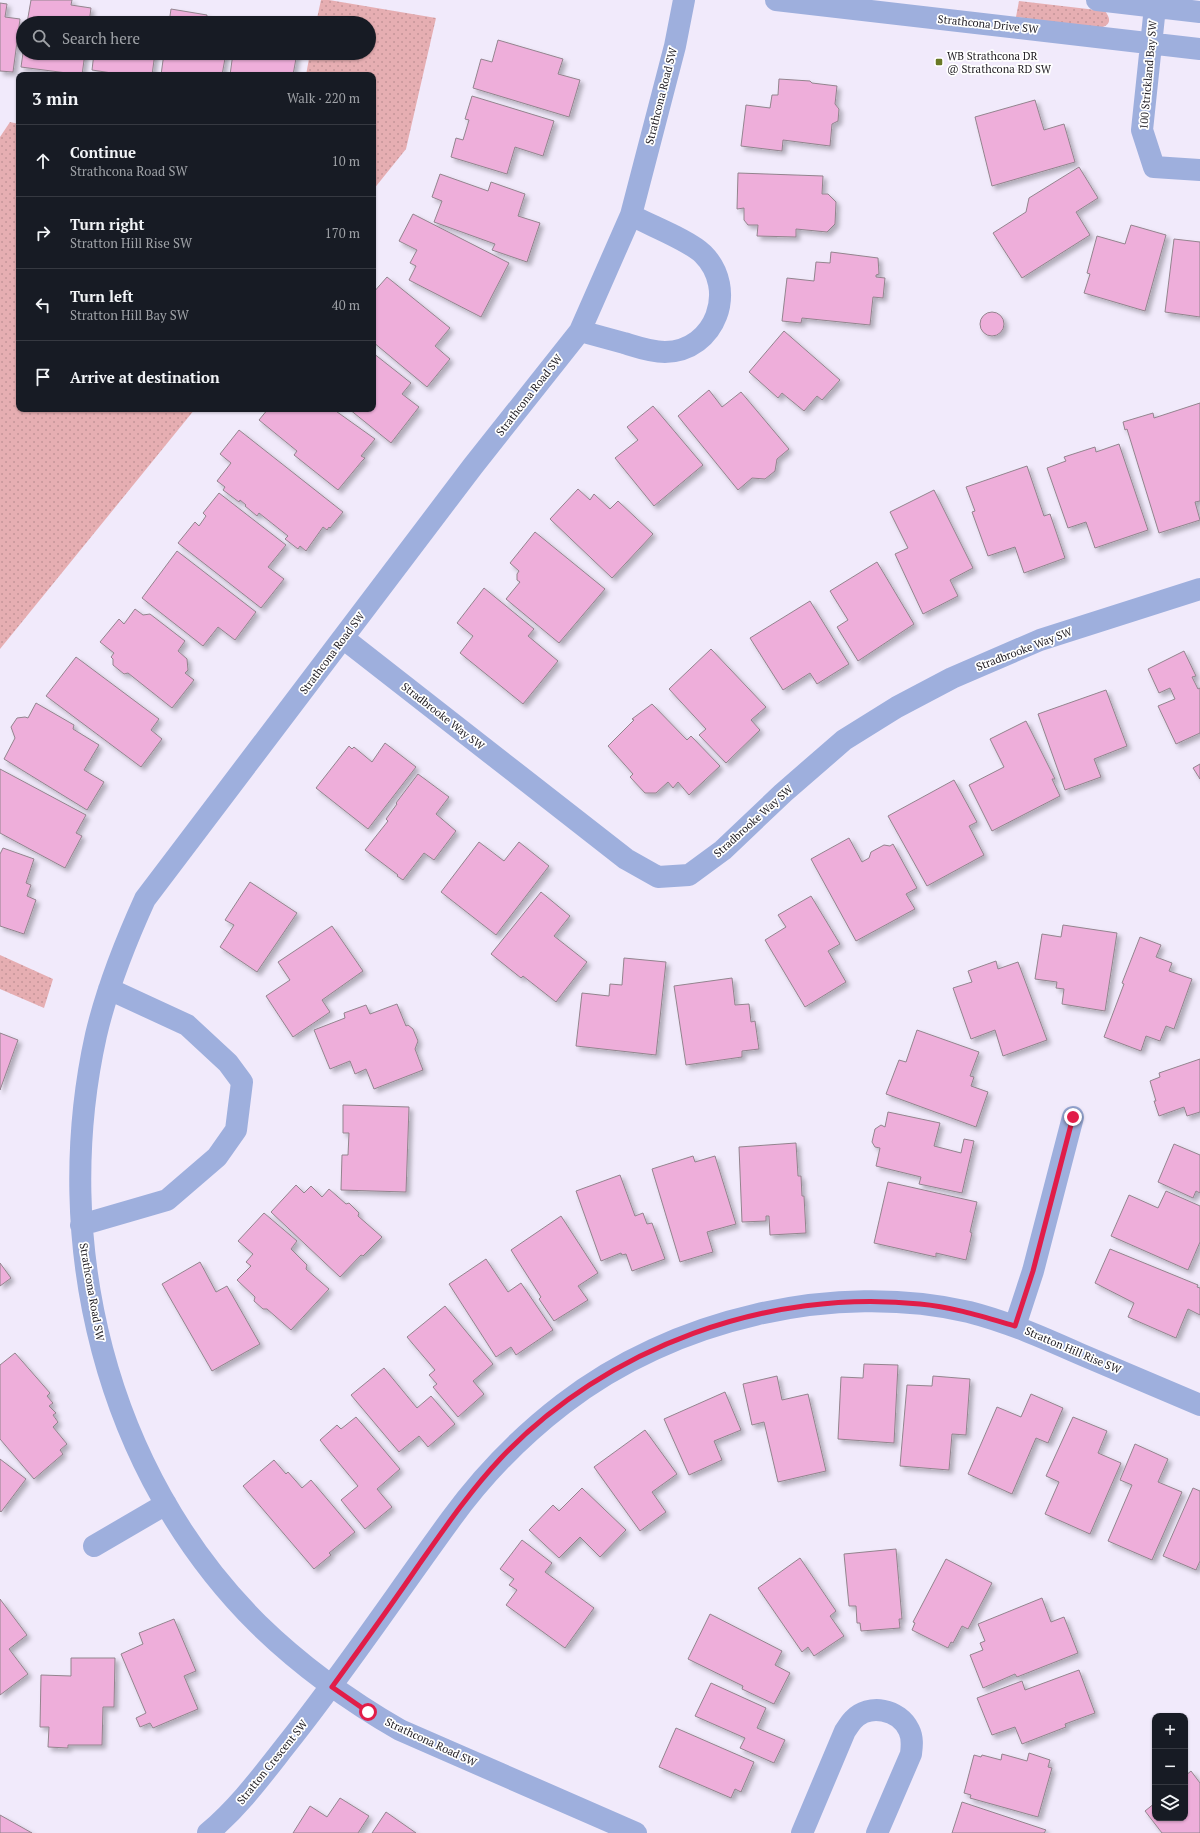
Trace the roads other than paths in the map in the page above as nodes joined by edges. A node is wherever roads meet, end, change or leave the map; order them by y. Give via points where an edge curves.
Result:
1 (684, 0) edge
2 (776, 0) edge
3 (1097, 0) edge
4 (1154, 7) junction
5 (1199, 8) edge
6 (1150, 42) junction
7 (1200, 49) edge
8 (1200, 170) edge
9 (631, 215) junction
10 (580, 331) junction
11 (1200, 589) edge
12 (343, 638) junction
13 (109, 988) junction
14 (1073, 1117) dead end
15 (81, 1225) junction
16 (1015, 1326) junction
17 (1200, 1405) edge
18 (166, 1504) junction
19 (94, 1546) dead end
20 (332, 1687) junction
21 (208, 1833) edge
22 (636, 1833) edge
23 (802, 1833) edge
24 (877, 1833) edge

1 - 9 street, Strathcona Road SW via 675,46
2 - 6 street, Strathcona Drive SW
3 - 4 street
4 - 5 street
4 - 6 street, 100 Strickland Bay SW
6 - 7 street, Strathcona Drive SW
6 - 8 street, 100 Strickland Bay SW via 1142,130 1154,167
9 - 10 street, Strathcona Road SW
9 - 10 street via 689,244 702,253 711,264 718,278 720,292 719,307 714,321 706,334 694,343 680,350 665,352
10 - 12 street, Strathcona Road SW via 473,466
11 - 12 street, Stradbrooke Way SW via 1040,640 952,678 897,707 844,740 723,850 689,875 658,877 626,859
12 - 13 street, Strathcona Road SW via 145,899 125,943
13 - 15 street, Strathcona Road SW via 96,1033 82,1124
13 - 15 street via 187,1024 228,1063 242,1082 240,1107 236,1130 217,1157 166,1200
14 - 16 street via 1033,1271
15 - 18 street, Strathcona Road SW via 95,1324 107,1371 123,1417
16 - 17 street, Stratton Hill Rise SW
16 - 20 street, Stratton Hill Rise SW via 969,1312 921,1304 873,1301 825,1303 777,1310 730,1322 644,1354 565,1402 501,1458 452,1519
18 - 19 street
18 - 20 street, Strathcona Road SW via 193,1546 243,1607 293,1657
20 - 21 street, Stratton Crescent SW via 247,1796
20 - 22 street, Strathcona Road SW via 400,1730
23 - 24 street via 845,1730 853,1719 865,1712 878,1710 892,1712 902,1720 913,1742 911,1754

